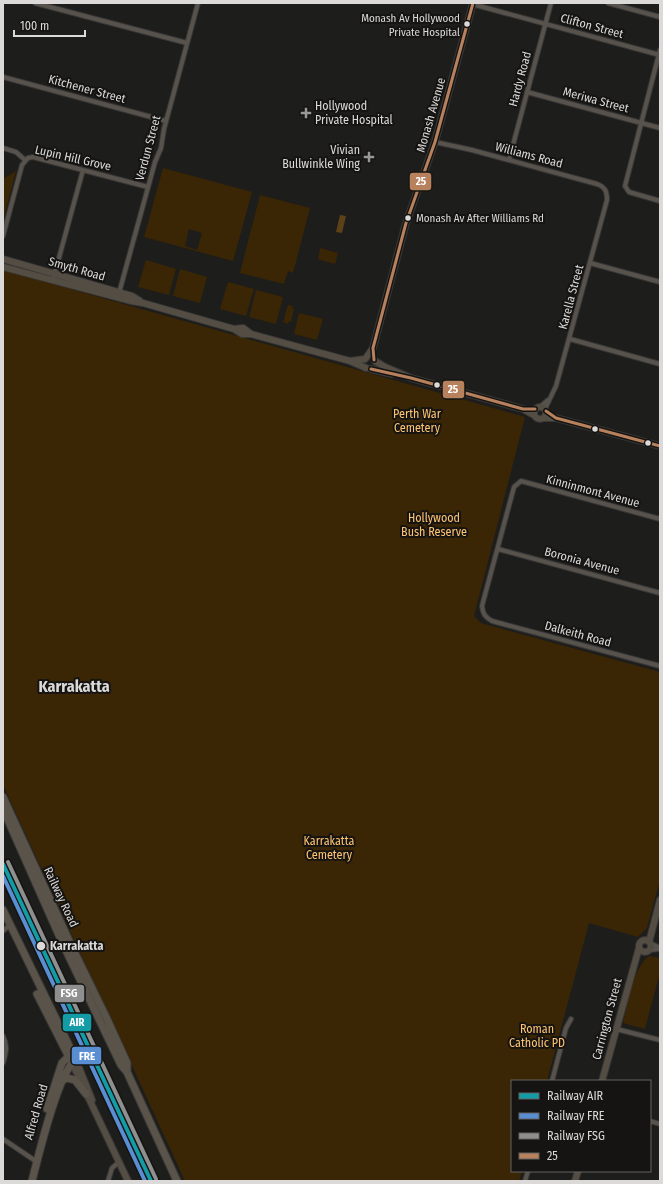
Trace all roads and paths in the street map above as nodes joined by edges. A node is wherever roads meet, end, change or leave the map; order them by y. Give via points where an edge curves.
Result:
1 (35, 3) edge
2 (198, 3) edge
3 (551, 3) edge
4 (608, 3) edge
5 (472, 4) edge
6 (660, 17) edge
7 (545, 24) junction
8 (187, 43) junction
9 (660, 50) edge
10 (659, 55) edge
11 (3, 77) edge
12 (527, 92) junction
13 (166, 121) junction
14 (641, 122) junction
15 (660, 128) edge
16 (435, 142) junction
17 (3, 148) edge
18 (25, 160) junction
19 (509, 160) junction
20 (83, 170) junction
21 (148, 187) junction
22 (607, 200) joint
23 (660, 201) edge
24 (3, 236) edge
25 (3, 259) edge
26 (590, 263) junction
27 (3, 267) edge
28 (53, 277) junction
29 (660, 282) edge
30 (119, 295) junction
31 (570, 339) junction
32 (373, 348) junction
33 (365, 358) junction
34 (350, 361) junction
35 (375, 361) junction
36 (660, 364) edge
37 (368, 369) junction
38 (411, 378) junction
39 (540, 410) junction
40 (545, 418) junction
41 (556, 418) junction
42 (660, 446) edge
43 (660, 519) edge
44 (498, 549) junction
45 (660, 593) edge
46 (660, 666) edge
47 (3, 797) edge
48 (3, 810) edge
49 (660, 900) edge
50 (3, 910) edge
51 (5, 925) edge
52 (646, 946) junction
53 (660, 949) edge
54 (571, 1019) dead end
55 (616, 1029) junction
56 (3, 1036) edge
57 (660, 1040) edge
58 (70, 1054) junction
59 (74, 1062) junction
60 (3, 1063) edge
61 (127, 1072) junction
62 (63, 1080) junction
63 (552, 1080) edge
64 (602, 1080) edge
65 (86, 1094) junction
66 (97, 1114) junction
67 (3, 1139) edge
68 (35, 1161) junction
69 (119, 1162) junction
70 (28, 1181) edge
71 (32, 1181) edge
72 (108, 1181) edge
73 (128, 1181) edge
74 (178, 1181) edge

1 - 8 street
2 - 8 street, Verdun Street
3 - 7 street, Hardy Road
4 - 6 street
5 - 7 street, Clifton Street
5 - 16 main road, Monash Avenue
7 - 10 street, Clifton Street
7 - 12 street, Hardy Road
8 - 13 street, Verdun Street
9 - 10 street
10 - 14 street
11 - 13 street, Kitchener Street
12 - 14 street, Meriwa Street
12 - 19 street, Hardy Road
13 - 21 street, Verdun Street via 161,148
14 - 15 street, Meriwa Street
14 - 23 street via 625,186 630,192
16 - 19 street, Williams Road
16 - 32 main road, Monash Avenue via 406,223
17 - 18 street via 16,152
18 - 20 street, Lupin Hill Grove via 33,157
18 - 24 street, Lupin Hill Grove
19 - 22 street, Williams Road via 603,186
20 - 21 street, Lupin Hill Grove
20 - 28 street
21 - 30 street, Verdun Street
22 - 26 street, Karella Street
25 - 28 main road, Smyth Road
26 - 29 street
26 - 31 street, Karella Street
27 - 28 main road, Smyth Road
28 - 30 main road, Smyth Road
30 - 34 main road, Smyth Road via 234,329 242,334 251,334
31 - 36 street
31 - 39 street, Karella Street via 556,386 550,399
32 - 33 main road, Monash Avenue
32 - 35 main road, Monash Avenue
33 - 34 main road, Smyth Road
33 - 35 main road via 372,358
33 - 37 main road via 363,364
34 - 37 main road, Smyth Road
35 - 37 main road via 375,366
35 - 38 main road, Smyth Road
37 - 38 main road, Smyth Road
38 - 39 main road, Smyth Road via 523,409
39 - 40 main road
39 - 40 main road, Smyth Road via 538,420
39 - 41 main road
40 - 41 main road
41 - 42 main road
43 - 44 street, Kinninmont Avenue via 521,481 514,487
44 - 45 street, Boronia Avenue
44 - 46 street, Dalkeith Road via 482,606 486,618
47 - 61 main road, Railway Road via 127,1063
48 - 61 main road, Railway Road via 65,947 121,1065
49 - 52 main road, Carrington Street
50 - 51 main road
51 - 58 main road
52 - 53 street
52 - 55 main road, Carrington Street via 635,964
54 - 63 street via 566,1028
55 - 57 street
55 - 64 main road, Carrington Street
56 - 60 street via 6,1043
58 - 59 main road
58 - 68 main road, Alfred Road via 62,1063
59 - 62 main road, Alfred Road
59 - 65 main road
59 - 66 main road via 90,1091
61 - 74 main road, Railway Road
62 - 65 main road via 75,1080
62 - 68 main road, Alfred Road
65 - 66 main road
66 - 69 main road
67 - 68 street
68 - 70 main road, Alfred Road
68 - 71 main road, Alfred Road
69 - 72 street via 112,1168
69 - 73 main road

